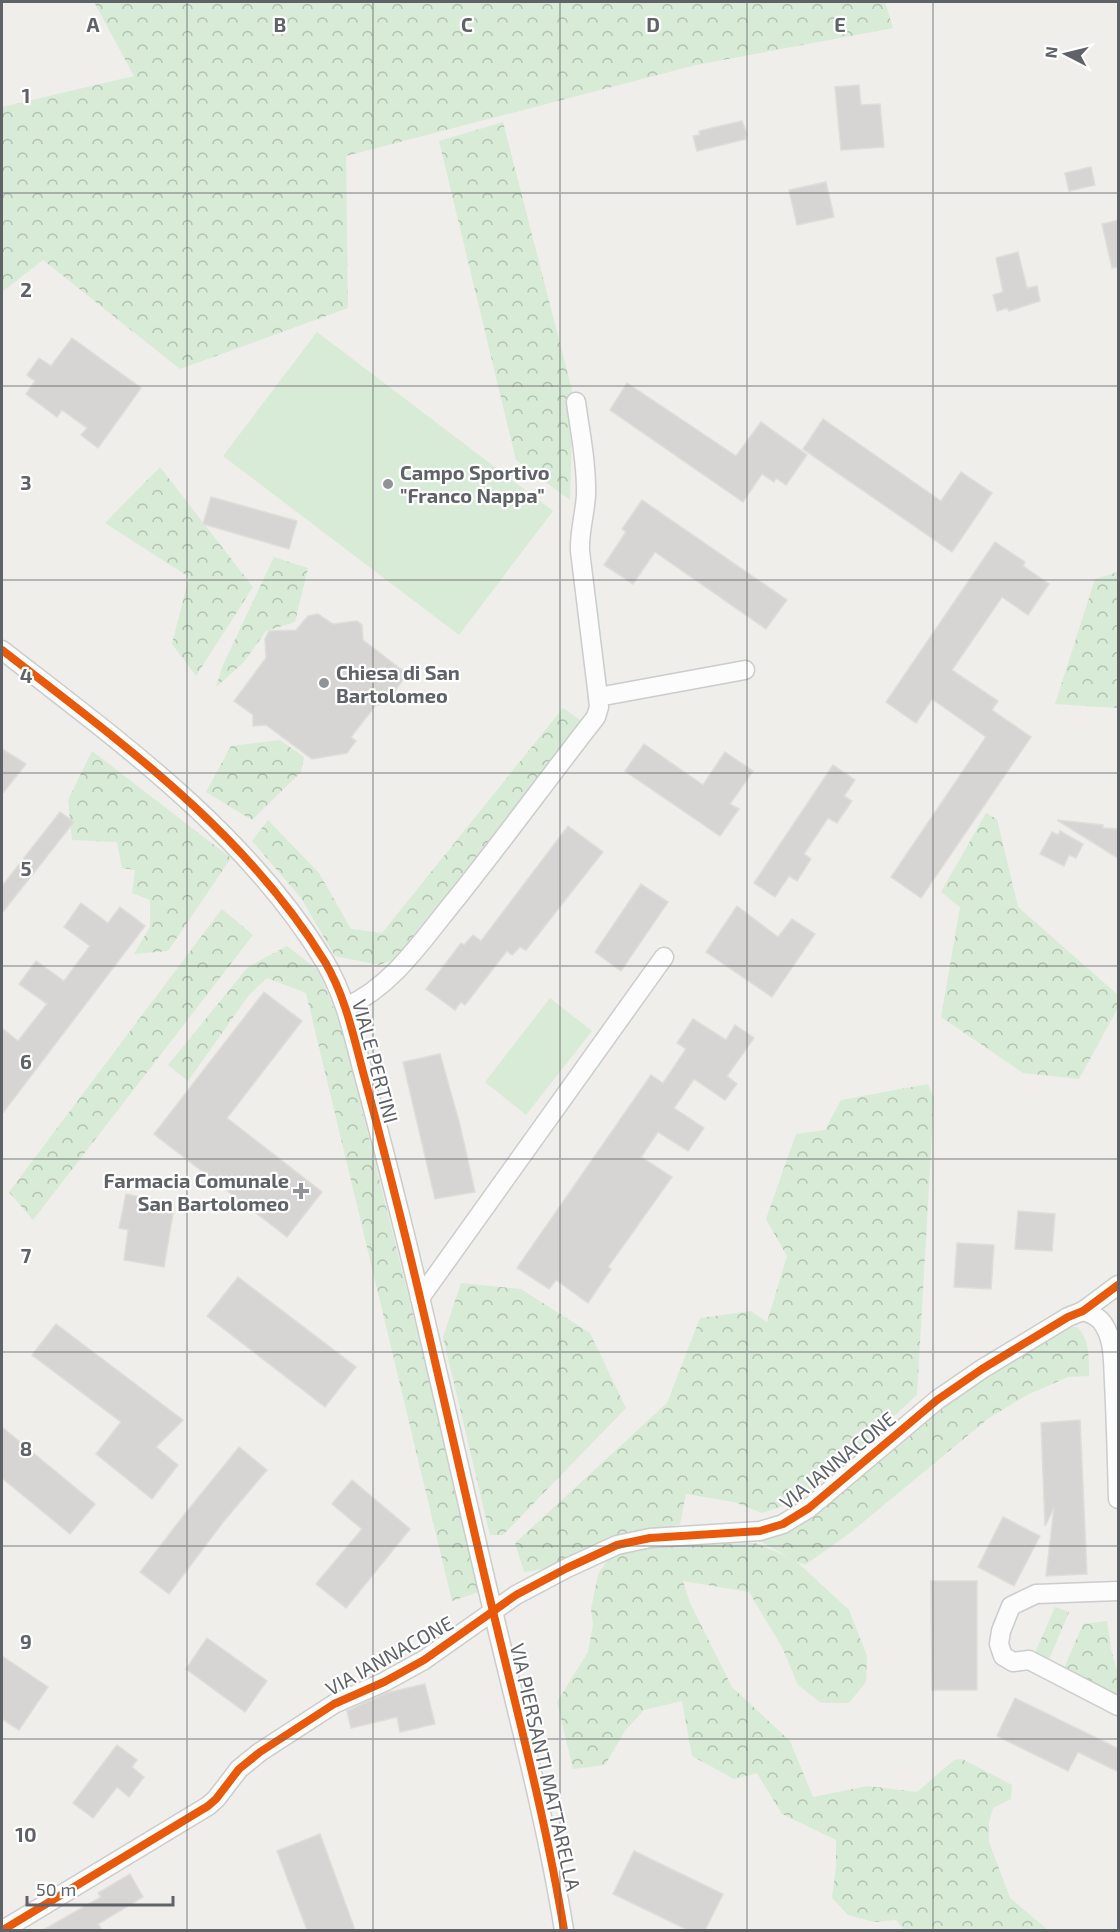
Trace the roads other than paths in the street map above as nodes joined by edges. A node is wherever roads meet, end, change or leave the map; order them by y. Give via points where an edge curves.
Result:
1 (576, 402) dead end
2 (2, 650) edge
3 (745, 670) dead end
4 (598, 697) junction
5 (664, 957) dead end
6 (346, 1007) junction
7 (1119, 1285) edge
8 (420, 1298) junction
9 (1083, 1311) junction
10 (1117, 1425) edge
11 (1119, 1499) edge
12 (1119, 1591) edge
13 (493, 1611) junction
14 (1119, 1706) edge
15 (3, 1930) edge
16 (564, 1930) edge

1 - 4 street via 586,497 580,551
2 - 6 street, VIALE PERTINI via 201,811 240,851 312,941 338,984
3 - 4 street
4 - 6 street via 596,717 405,962 376,990
5 - 8 street
6 - 8 street, VIALE PERTINI
7 - 9 street, VIA IANNACONE
8 - 13 street, VIALE PERTINI
9 - 10 street via 1098,1317 1107,1329
9 - 13 street, VIA IANNACONE via 946,1394 809,1508 783,1524 760,1531 650,1538 617,1545 516,1595
10 - 11 street
12 - 14 street via 1036,1594 1011,1606 999,1644 1003,1656 1012,1662 1029,1660
13 - 15 street, VIA IANNACONE via 424,1660 334,1704 260,1752 239,1769 208,1806
13 - 16 street, VIA PIERSANTI MATTARELLA via 536,1787

